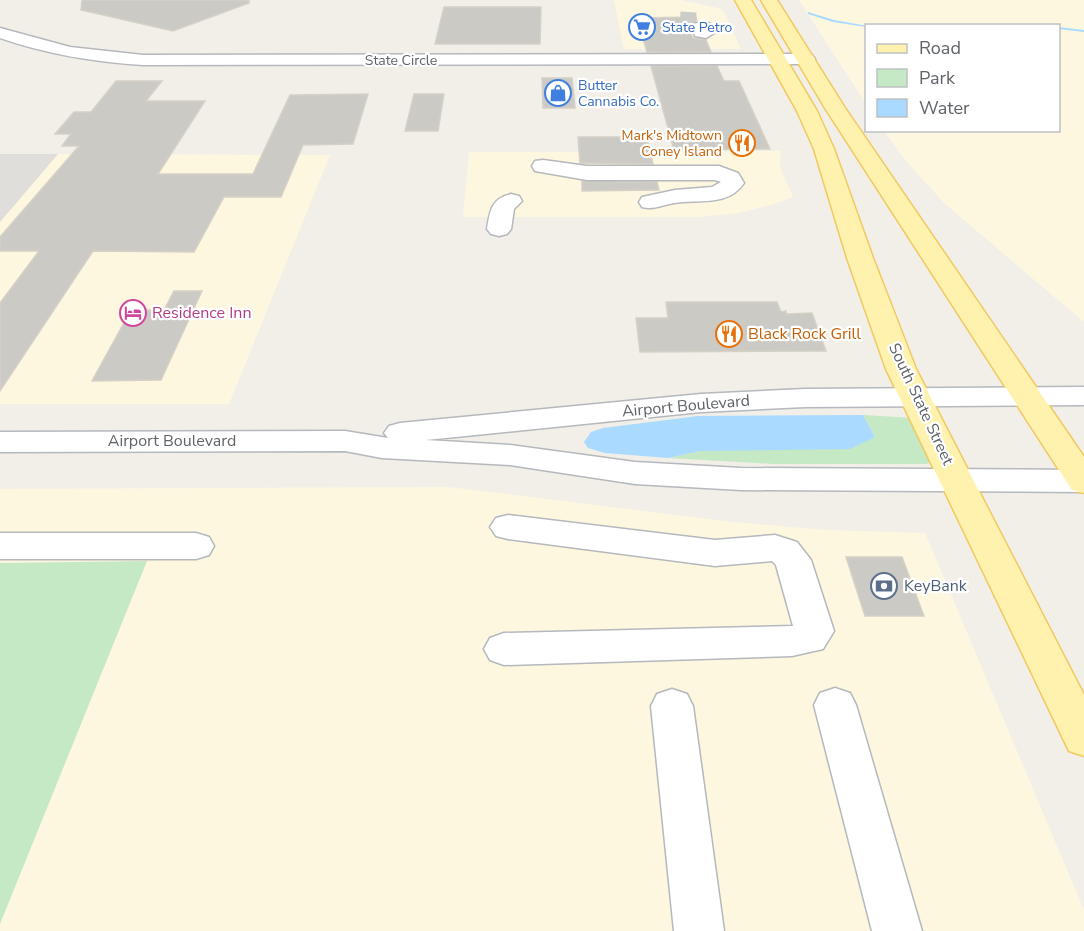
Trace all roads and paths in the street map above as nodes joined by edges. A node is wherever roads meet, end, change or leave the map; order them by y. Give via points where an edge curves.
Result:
1 (743, 0) edge
2 (769, 0) edge
3 (0, 33) edge
4 (792, 36) junction
5 (765, 37) junction
6 (777, 59) junction
7 (806, 59) junction
8 (543, 166) dead end
9 (840, 196) junction
10 (511, 201) dead end
11 (650, 202) dead end
12 (499, 229) dead end
13 (977, 321) junction
14 (1084, 396) edge
15 (1029, 397) junction
16 (917, 398) junction
17 (701, 403) junction
18 (345, 441) junction
19 (0, 442) edge
20 (583, 465) junction
21 (958, 481) junction
22 (1084, 481) edge
23 (508, 527) dead end
24 (0, 546) edge
25 (196, 546) dead end
26 (504, 649) dead end
27 (835, 705) dead end
28 (672, 706) dead end
29 (1084, 738) edge
30 (699, 931) edge
31 (897, 931) edge

1 - 5 main road, South State Street
2 - 4 main road
3 - 6 street, State Circle via 74,53 143,60
4 - 5 street
4 - 7 main road
5 - 6 main road, South State Street
6 - 7 street, State Circle
6 - 9 main road, South State Street via 807,111
7 - 13 main road
8 - 11 street via 587,173 700,172 716,186 716,193
9 - 13 main road via 881,210 902,226 929,267
9 - 16 main road, South State Street via 902,369
10 - 12 street via 503,207
13 - 15 main road
14 - 15 street, Airport Boulevard
15 - 16 street, Airport Boulevard
15 - 22 main road
16 - 17 street, Airport Boulevard
16 - 21 main road, South State Street
17 - 18 street, Airport Boulevard
17 - 20 street via 670,415 585,423 570,429 561,439 563,450
18 - 19 street, Airport Boulevard
18 - 20 street, Airport Boulevard via 382,448 510,455
20 - 21 street, Airport Boulevard via 635,473 741,479
21 - 22 street, Airport Boulevard
21 - 29 main road, South State Street
23 - 26 street via 716,553 775,548 784,551 794,560 814,631 809,638 792,641
24 - 25 street
27 - 31 street
28 - 30 street

